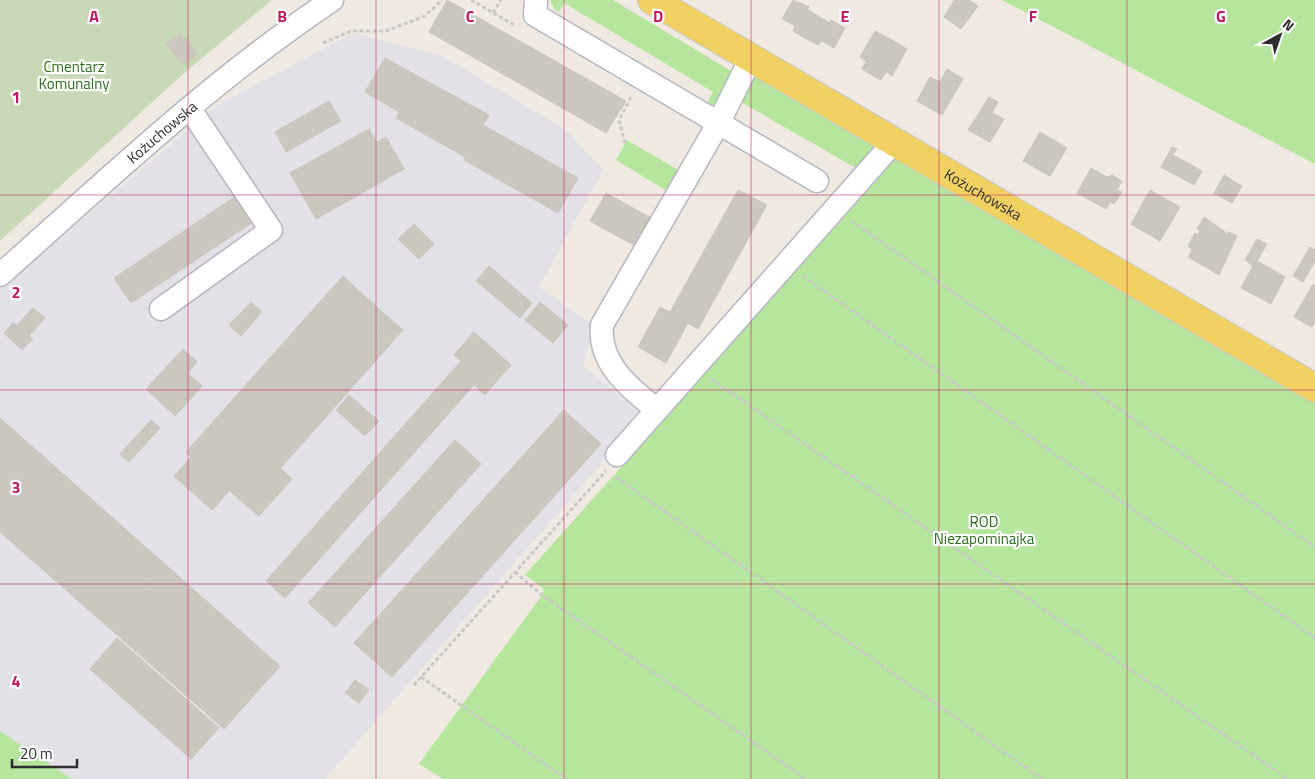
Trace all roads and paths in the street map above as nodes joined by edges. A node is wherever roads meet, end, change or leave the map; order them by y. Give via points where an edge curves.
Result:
1 (332, 0) edge
2 (442, 0) edge
3 (501, 0) edge
4 (536, 0) edge
5 (652, 0) edge
6 (493, 13) dead end
7 (323, 43) dead end
8 (751, 58) junction
9 (190, 109) junction
10 (718, 124) junction
11 (894, 142) junction
12 (817, 181) dead end
13 (836, 208) junction
14 (786, 264) junction
15 (0, 275) edge
16 (161, 309) dead end
17 (694, 368) junction
18 (1315, 388) edge
19 (657, 410) junction
20 (612, 463) junction
21 (1315, 547) edge
22 (515, 572) junction
23 (1315, 638) edge
24 (422, 677) junction
25 (414, 685) dead end
26 (566, 779) edge
27 (806, 779) edge
28 (1042, 779) edge
29 (1288, 779) edge

1 - 9 street, Kożuchowska via 284,32
2 - 7 path via 425,16 386,30 351,32
3 - 6 path
4 - 10 street via 535,15
5 - 8 main road, Kożuchowska
8 - 10 street
8 - 11 main road, Kożuchowska
9 - 15 street, Kożuchowska
9 - 16 street via 271,230
10 - 12 street
10 - 19 street via 602,325 603,349 608,361 632,390
11 - 13 street
11 - 18 main road, Kożuchowska
13 - 14 street
13 - 21 path
14 - 17 street
14 - 23 path
17 - 19 street
17 - 29 path
19 - 20 street
20 - 22 path
20 - 28 path
22 - 24 path
22 - 27 path via 542,595
24 - 25 path
24 - 26 path

